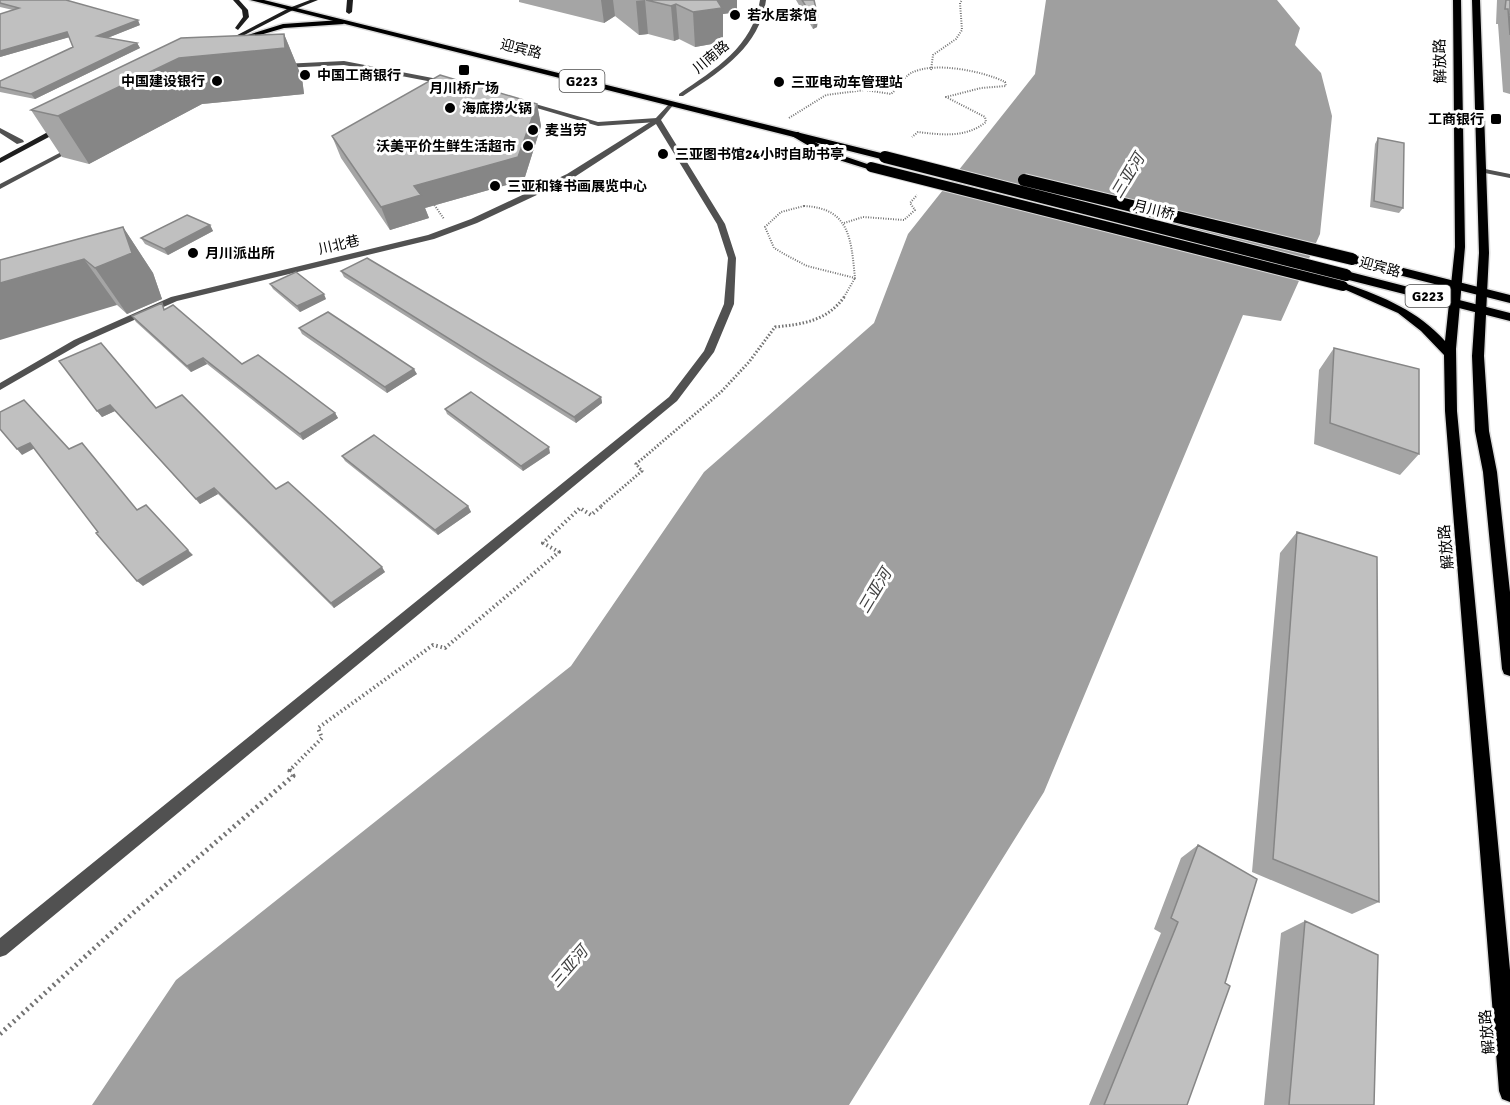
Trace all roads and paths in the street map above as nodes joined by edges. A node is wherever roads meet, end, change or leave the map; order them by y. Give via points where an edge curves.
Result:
1 (236, 0) edge
2 (254, 0) edge
3 (350, 0) edge
4 (763, 0) edge
5 (962, 0) edge
6 (1457, 0) edge
7 (1476, 0) edge
8 (302, 2) edge
9 (279, 6) junction
10 (349, 12) junction
11 (341, 22) junction
12 (238, 28) junction
13 (223, 40) junction
14 (217, 48) edge
15 (274, 67) edge
16 (931, 70) junction
17 (453, 84) edge
18 (681, 95) junction
19 (520, 101) edge
20 (671, 104) junction
21 (657, 120) junction
22 (784, 121) junction
23 (60, 122) edge
24 (68, 126) edge
25 (0, 130) edge
26 (795, 134) junction
27 (912, 137) dead end
28 (20, 142) junction
29 (82, 143) edge
30 (889, 152) junction
31 (0, 153) edge
32 (0, 161) edge
33 (1483, 170) junction
34 (1510, 176) edge
35 (0, 187) edge
36 (917, 195) dead end
37 (429, 200) edge
38 (844, 224) junction
39 (452, 229) junction
40 (1352, 259) joint
41 (855, 278) junction
42 (1345, 280) junction
43 (1457, 286) junction
44 (1481, 292) junction
45 (1510, 298) edge
46 (1455, 303) junction
47 (1480, 310) junction
48 (1510, 317) edge
49 (1450, 354) junction
50 (0, 387) edge
51 (1510, 669) edge
52 (0, 949) edge
53 (0, 1034) edge
54 (1510, 1091) edge

1 - 12 main road via 246,16
2 - 9 highway, 迎宾路 / G223
3 - 10 main road
4 - 18 street, 川南路 via 760,23 744,45
5 - 16 path via 964,21 960,36 933,55
6 - 43 main road, 解放路
7 - 33 main road
8 - 9 highway, 迎宾路 / G223
8 - 10 highway, 迎宾路 / G223
8 - 11 highway, 迎宾路 / G223
8 - 13 main road
9 - 12 main road
10 - 18 highway, 迎宾路 / G223
11 - 13 main road via 283,26
11 - 20 highway, 迎宾路 / G223
12 - 13 main road
13 - 14 main road
15 - 17 lane via 344,63
16 - 22 path via 914,71 891,94 865,90 826,95
16 - 27 path via 980,73 1002,80 1006,86 946,97 985,117 981,127 958,134 918,132
18 - 22 highway, 迎宾路 / G223
19 - 21 lane via 598,124
20 - 21 street, 川北巷
20 - 26 highway, 迎宾路 / G223
21 - 39 street, 川北巷 via 570,176
21 - 52 street via 721,224 732,258 729,304 709,352 673,399
22 - 30 highway, 迎宾路 / G223
23 - 28 main road
24 - 32 main road
25 - 28 street
26 - 30 highway, 迎宾路 / G223
26 - 42 main road, bridge via 830,154 870,167
28 - 31 main road
29 - 35 lane
30 - 40 highway, 月川桥 / G223, bridge
30 - 42 highway, 月川桥 / G223, bridge
33 - 34 street
33 - 44 main road
36 - 38 path via 910,203 915,210 904,221 862,217
37 - 39 path
38 - 41 path
38 - 41 path via 831,213 798,207 770,217 765,227 774,248 786,255 807,266
39 - 50 street, 川北巷 via 174,299 77,342
40 - 43 highway, 迎宾路 / G223
41 - 53 path via 828,316 815,323 775,327 721,392 636,464 642,471 591,515 580,508 543,543 559,552 463,633 445,648 433,645 318,728 322,738 288,770 293,776
42 - 46 highway, 迎宾路 / G223
42 - 49 main road via 1414,318
43 - 44 highway, 迎宾路 / G223
43 - 46 main road, 解放路
44 - 45 highway, 迎宾路 / G223
44 - 47 main road
46 - 47 highway, 迎宾路 / G223
46 - 49 main road, 解放路
47 - 48 highway, 迎宾路 / G223
47 - 51 main road via 1482,432 1490,472
49 - 54 main road, 解放路 via 1451,411

